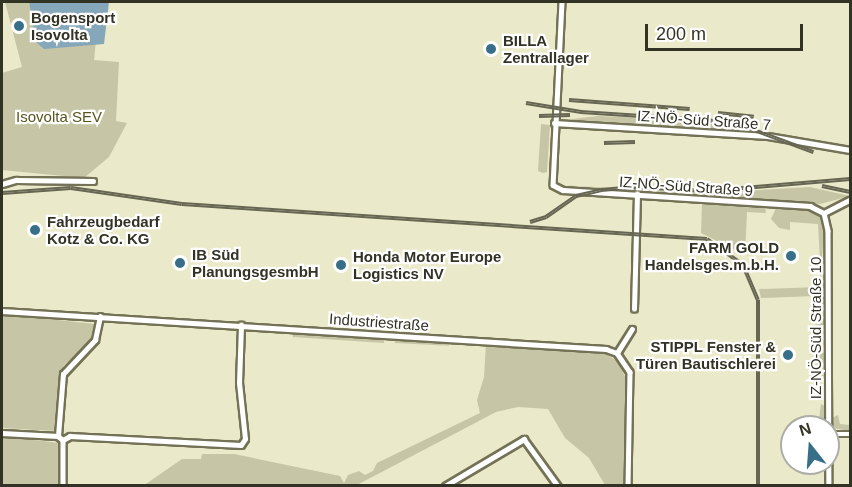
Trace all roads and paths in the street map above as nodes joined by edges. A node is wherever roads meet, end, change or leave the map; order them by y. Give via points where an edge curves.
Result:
1 (562, 2) edge
2 (554, 123) junction
3 (850, 150) edge
4 (93, 181) dead end
5 (2, 184) edge
6 (637, 194) junction
7 (850, 200) edge
8 (824, 213) junction
9 (634, 309) dead end
10 (2, 310) edge
11 (100, 317) junction
12 (241, 325) junction
13 (632, 329) dead end
14 (617, 353) junction
15 (829, 415) edge
16 (2, 432) edge
17 (58, 435) junction
18 (63, 440) junction
19 (63, 486) edge
20 (445, 486) edge
21 (558, 486) edge
22 (628, 486) edge

1 - 2 street
2 - 3 street, IZ-NÖ-Süd Straße 7 via 768,136
2 - 6 street, IZ-NÖ-Süd Straße 9 via 553,185 562,190
4 - 5 street via 16,180
6 - 8 street, IZ-NÖ-Süd Straße 9 via 818,208
6 - 9 street
7 - 8 street
8 - 15 street, IZ-NÖ-Süd Straße 10 via 828,231
10 - 11 street, Industriestraße
11 - 12 street, Industriestraße
11 - 17 street via 95,340 63,374
12 - 14 street, Industriestraße via 558,345
12 - 18 street via 240,389 245,439 241,445 70,436
13 - 14 street
14 - 22 street via 627,366 631,384
16 - 17 street
17 - 18 street
18 - 19 street
20 - 21 street via 524,439

